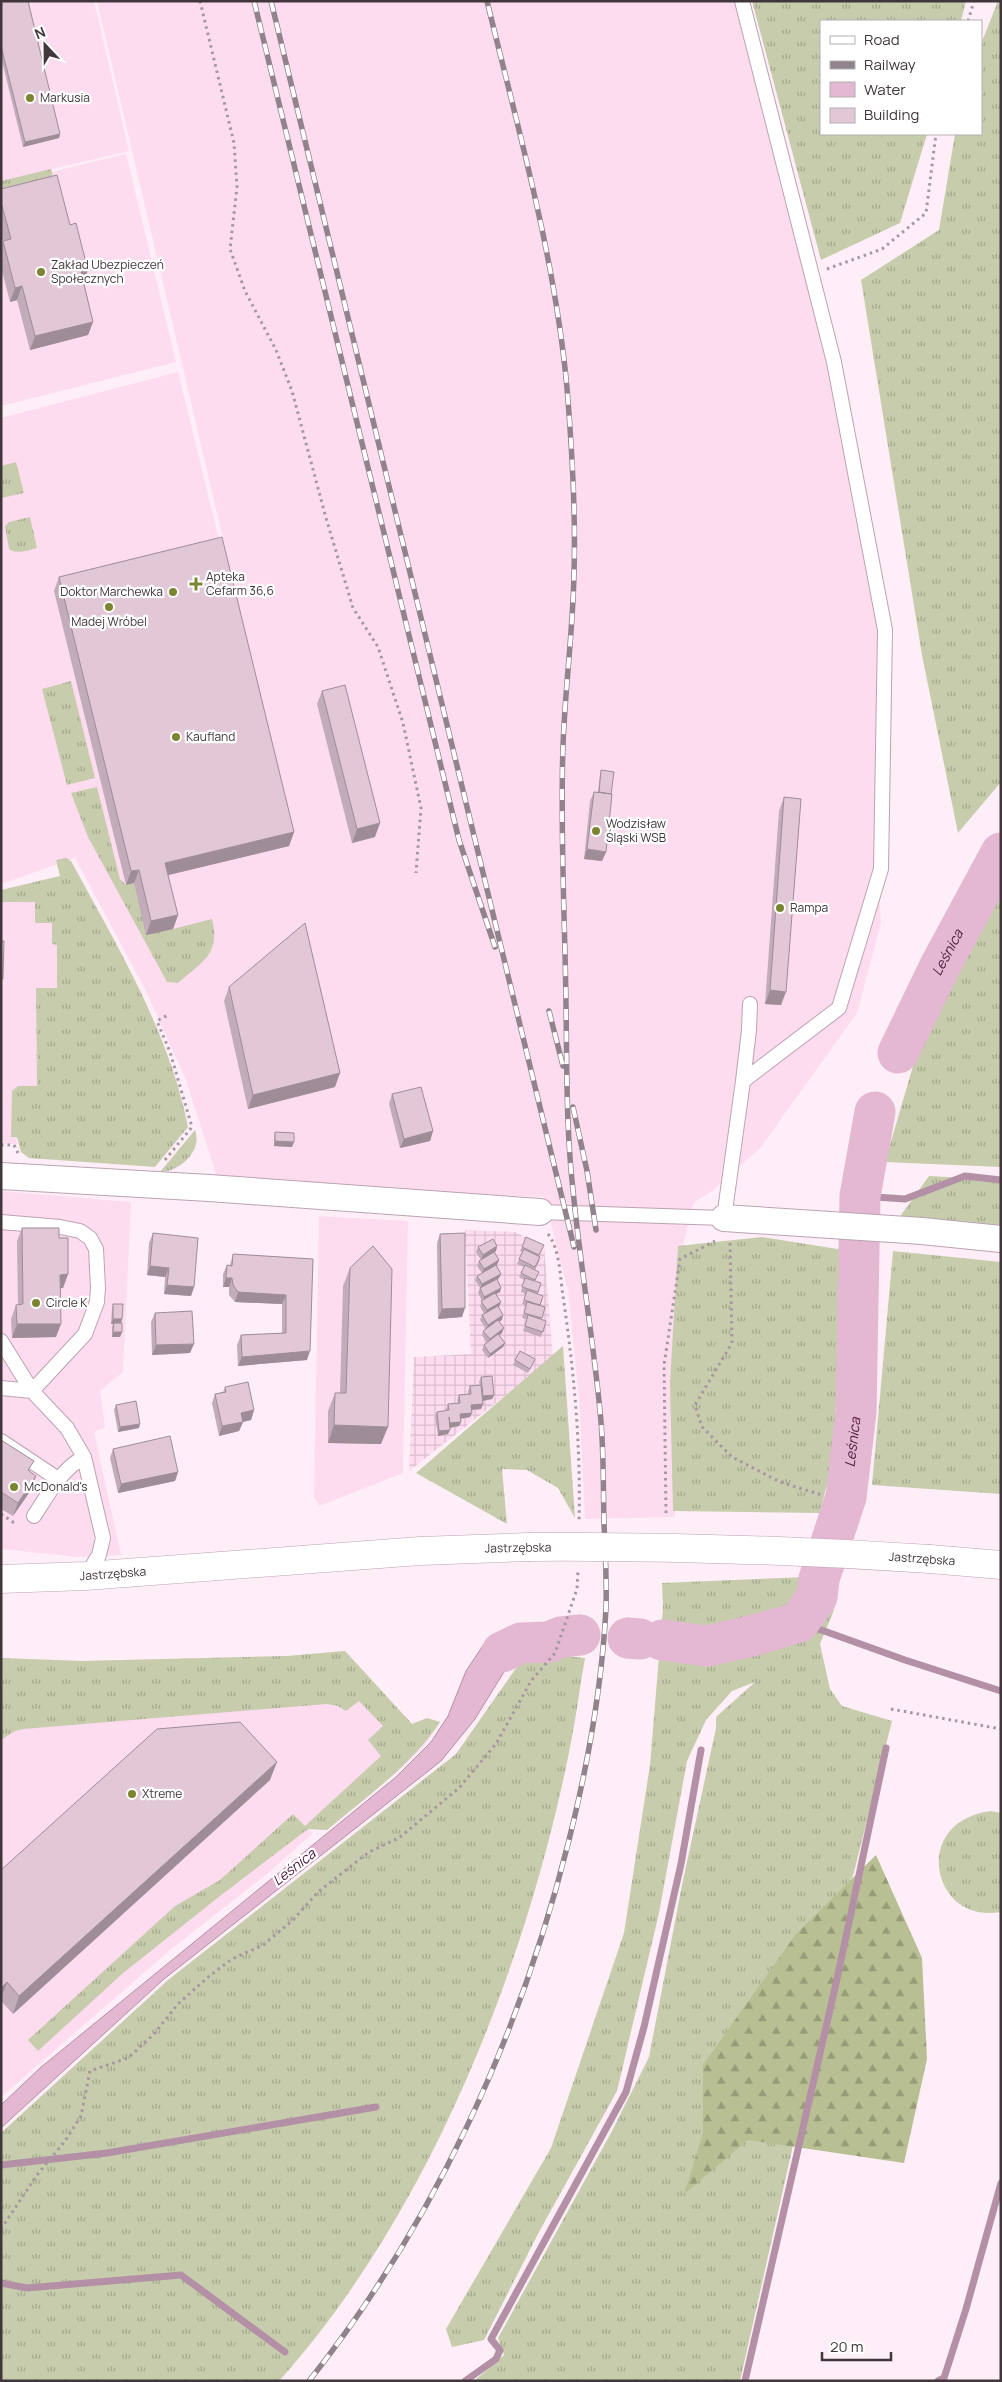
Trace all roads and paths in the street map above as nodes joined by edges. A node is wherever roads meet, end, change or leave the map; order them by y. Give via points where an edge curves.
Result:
1 (200, 1) edge
2 (742, 1) edge
3 (974, 1) edge
4 (968, 20) edge
5 (936, 135) edge
6 (812, 274) junction
7 (416, 873) dead end
8 (750, 1004) dead end
9 (168, 1015) dead end
10 (743, 1081) junction
11 (1, 1145) edge
12 (23, 1160) dead end
13 (163, 1163) dead end
14 (1, 1176) edge
15 (535, 1212) junction
16 (1, 1222) edge
17 (726, 1226) junction
18 (1001, 1239) edge
19 (1, 1341) edge
20 (1, 1388) edge
21 (32, 1390) junction
22 (1, 1441) edge
23 (84, 1457) junction
24 (58, 1479) junction
25 (822, 1495) dead end
26 (666, 1513) dead end
27 (34, 1516) dead end
28 (579, 1523) dead end
29 (578, 1561) dead end
30 (1001, 1565) edge
31 (2, 1571) edge
32 (86, 1576) junction
33 (891, 1709) dead end
34 (1001, 1729) edge
35 (1, 2229) edge

1 - 7 path via 234,144 237,187 230,249 245,291 276,350 292,391 353,608 378,648 403,723 421,808
2 - 6 lane
3 - 4 path
5 - 6 path via 926,213 882,249
6 - 10 lane via 834,362 885,630 881,869 840,1008
8 - 10 lane
9 - 13 path via 157,1021 170,1052 192,1127
10 - 17 lane
11 - 12 path via 14,1145
14 - 15 street
15 - 17 lane
15 - 28 path via 554,1241 559,1273 575,1391
16 - 21 lane via 80,1231 90,1238 96,1249 97,1302 85,1334
17 - 18 street via 820,1224
17 - 25 path via 732,1343 695,1405 702,1427 732,1457 780,1482
17 - 26 path via 680,1259 664,1365
19 - 21 lane
20 - 21 lane
21 - 23 lane via 67,1428
22 - 24 lane
23 - 24 lane
23 - 32 lane via 103,1538 99,1555
24 - 27 lane
29 - 35 path via 577,1589 555,1653 531,1681 496,1744 459,1788 399,1838 369,1852 318,1892 293,1920 263,1945 232,1960 207,1978 128,2058 90,2071 81,2116 65,2142 36,2175
30 - 32 main road, Jastrzębska, bridge via 796,1550 682,1546 528,1547 420,1551
31 - 32 main road, Jastrzębska via 35,1578
33 - 34 path

